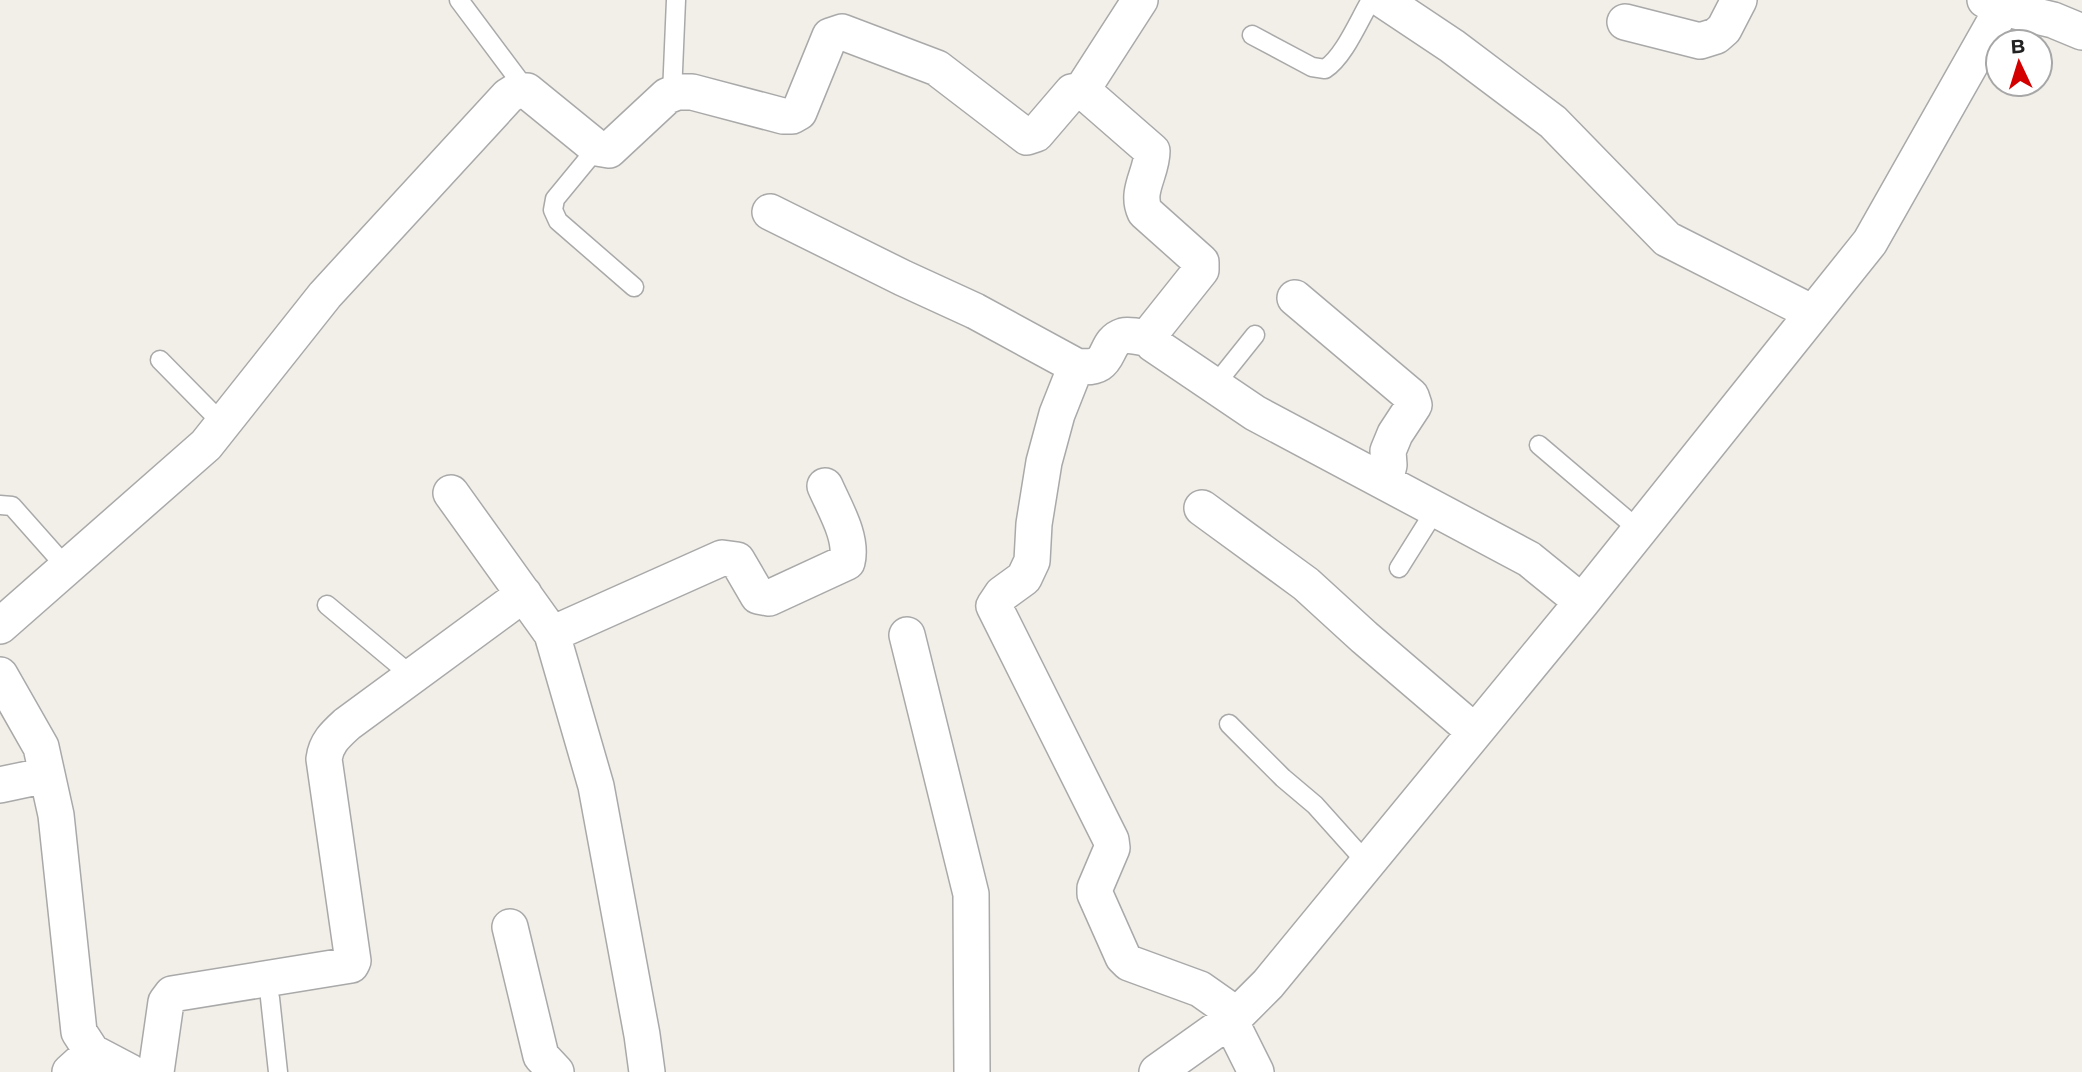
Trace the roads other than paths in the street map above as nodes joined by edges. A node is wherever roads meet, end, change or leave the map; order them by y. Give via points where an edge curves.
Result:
1 (459, 0) edge
2 (677, 0) edge
3 (1140, 0) edge
4 (1371, 0) edge
5 (1383, 0) edge
6 (1739, 0) edge
7 (1998, 3) edge
8 (1625, 22) dead end
9 (2082, 32) edge
10 (1252, 35) dead end
11 (1082, 90) junction
12 (527, 91) junction
13 (672, 94) junction
14 (597, 148) junction
15 (770, 212) dead end
16 (634, 287) dead end
17 (1295, 298) dead end
18 (1813, 313) junction
19 (1255, 335) dead end
20 (1151, 339) junction
21 (160, 360) dead end
22 (1076, 366) junction
23 (1215, 385) junction
24 (223, 424) junction
25 (1539, 445) dead end
26 (1385, 482) junction
27 (825, 486) dead end
28 (451, 493) dead end
29 (0, 505) edge
30 (1202, 508) dead end
31 (1436, 509) junction
32 (1639, 530) junction
33 (67, 568) junction
34 (1399, 568) dead end
35 (524, 594) junction
36 (1582, 601) junction
37 (327, 605) dead end
38 (0, 626) edge
39 (552, 634) junction
40 (907, 635) dead end
41 (0, 675) edge
42 (412, 676) junction
43 (1229, 724) dead end
44 (1475, 732) junction
45 (47, 775) junction
46 (0, 785) edge
47 (1367, 863) junction
48 (510, 928) dead end
49 (270, 988) junction
50 (1233, 1017) junction
51 (81, 1062) edge
52 (130, 1072) edge
53 (156, 1072) edge
54 (278, 1072) edge
55 (555, 1072) edge
56 (647, 1072) edge
57 (972, 1072) edge
58 (1157, 1072) edge
59 (1256, 1072) edge

1 - 12 lane
2 - 13 lane
3 - 11 street
4 - 10 lane via 1325,69
5 - 18 street via 1553,122 1667,239
6 - 8 street via 1724,29 1700,41
7 - 9 street
7 - 18 street via 1870,242
11 - 13 street via 1072,92 1036,134 1027,137 937,68 842,32 830,36 799,112 792,116 692,92
11 - 20 street via 1152,151 1141,204 1202,265 1150,334
12 - 14 street
12 - 24 street via 508,96 325,295
13 - 14 street via 612,147
14 - 16 lane via 555,199 553,210 558,221
15 - 22 street
17 - 26 street via 1412,396 1414,405 1388,451
18 - 32 street
19 - 23 lane
20 - 22 street via 1120,337 1099,365
20 - 23 street
21 - 24 lane
22 - 50 street via 1044,462 1032,561 1024,578 994,606 1111,840 1095,888 1123,957 1200,989
23 - 26 street via 1255,413
24 - 33 street via 190,462
25 - 32 lane
26 - 31 street
27 - 39 street via 848,542 847,562 763,598 737,560 722,558
28 - 35 street
29 - 33 lane via 12,506
30 - 44 street via 1306,584
31 - 34 lane
31 - 36 street via 1536,563
32 - 36 street
33 - 38 street
35 - 39 street
35 - 42 street
36 - 44 street
37 - 42 lane
39 - 56 street via 596,786
40 - 57 street via 971,894
41 - 45 street via 41,747
42 - 49 street via 347,724 325,748 353,961 348,967
43 - 47 lane via 1315,805
44 - 47 street
45 - 46 street
45 - 51 street via 56,815
47 - 50 street via 1268,985
48 - 55 street via 541,1056
49 - 53 street via 172,994 166,1002
49 - 54 lane
50 - 58 street
50 - 59 street
51 - 52 street

